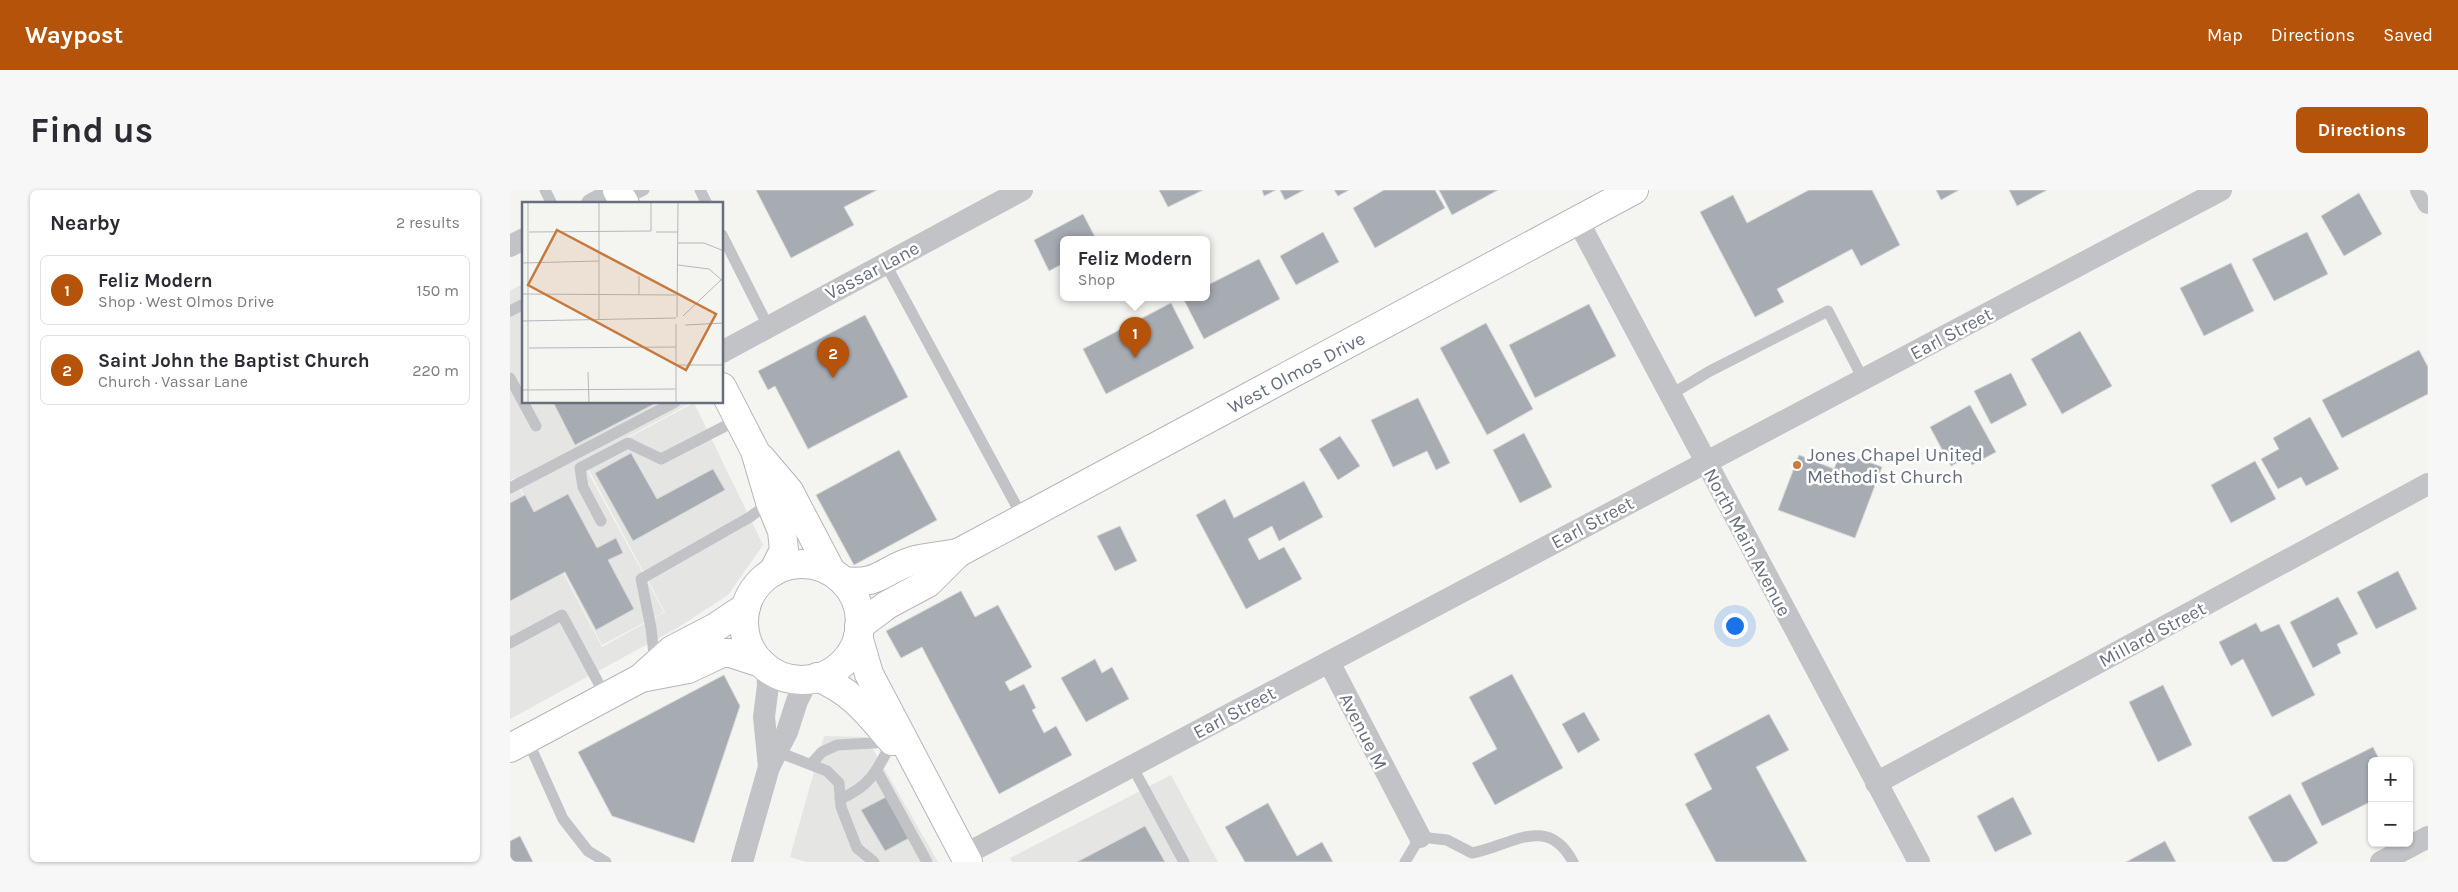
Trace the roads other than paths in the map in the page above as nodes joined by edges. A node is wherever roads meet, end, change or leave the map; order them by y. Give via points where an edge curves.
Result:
1 (545, 190) edge
2 (700, 190) edge
3 (1022, 190) edge
4 (1634, 190) edge
5 (2221, 190) edge
6 (2421, 190) edge
7 (625, 195) edge
8 (551, 202) edge
9 (599, 202) edge
10 (706, 202) edge
11 (2428, 203) edge
12 (1578, 220) junction
13 (724, 239) edge
14 (522, 240) edge
15 (510, 246) edge
16 (885, 264) junction
17 (522, 305) edge
18 (510, 311) edge
19 (768, 326) junction
20 (724, 351) edge
21 (510, 378) edge
22 (1863, 379) junction
23 (724, 391) edge
24 (1670, 395) junction
25 (522, 400) edge
26 (524, 404) edge
27 (671, 404) edge
28 (739, 419) junction
29 (536, 426) dead end
30 (755, 451) junction
31 (582, 452) junction
32 (1706, 462) junction
33 (588, 464) junction
34 (2428, 484) edge
35 (510, 488) edge
36 (770, 502) junction
37 (1022, 518) junction
38 (601, 521) dead end
39 (958, 554) junction
40 (773, 572) junction
41 (837, 576) junction
42 (746, 607) junction
43 (859, 631) junction
44 (510, 643) edge
45 (1329, 662) junction
46 (764, 665) junction
47 (648, 672) junction
48 (813, 678) junction
49 (606, 697) junction
50 (892, 742) junction
51 (519, 744) edge
52 (774, 760) junction
53 (812, 763) junction
54 (1132, 766) junction
55 (877, 771) junction
56 (923, 779) junction
57 (1876, 783) junction
58 (840, 799) junction
59 (1420, 837) junction
60 (2428, 837) edge
61 (960, 860) edge
62 (606, 862) edge
63 (742, 862) edge
64 (874, 862) edge
65 (927, 862) edge
66 (1184, 862) edge
67 (1405, 862) edge
68 (1573, 862) edge
69 (1919, 862) edge
70 (2381, 862) edge

1 - 8 lane
2 - 10 lane
3 - 16 street, Vassar Lane
4 - 12 street, West Olmos Drive
5 - 22 street, Earl Street
6 - 11 street
7 - 9 street
12 - 24 street, North Main Avenue
12 - 37 street, West Olmos Drive
13 - 19 lane
14 - 15 street
16 - 19 street, Vassar Lane
16 - 37 lane
17 - 18 lane
19 - 20 street, Vassar Lane
21 - 25 lane
22 - 24 lane via 1828,311
22 - 32 street, Earl Street
23 - 28 street
24 - 32 street, North Main Avenue
26 - 29 lane
27 - 31 lane
28 - 30 street
28 - 33 lane via 661,459 628,443
30 - 36 street
30 - 41 street via 789,491
31 - 33 lane
31 - 35 lane
32 - 45 street, Earl Street
32 - 57 street, North Main Avenue
33 - 38 lane via 580,468 583,487
34 - 57 street, Millard Street
36 - 40 street via 782,531 784,550
36 - 47 lane via 750,517 641,579 651,628
37 - 39 street, West Olmos Drive
39 - 41 street, West Olmos Drive via 911,561 876,580 857,582
39 - 43 street, West Olmos Drive via 928,583 887,605
40 - 41 street via 801,564 817,566
40 - 42 street via 761,581
41 - 43 street via 852,592 858,606
42 - 46 street via 746,637 752,651
42 - 47 street via 672,650
43 - 48 street via 843,662 831,672
43 - 56 street via 869,674
44 - 49 lane via 562,615
45 - 54 street, Earl Street
45 - 59 street, Avenue M
46 - 47 street via 722,653 688,669
46 - 48 street via 787,678
46 - 52 street via 768,685 764,718
47 - 49 street
48 - 50 street via 837,685 862,705
48 - 52 street
49 - 51 street
50 - 53 lane via 837,746 822,752
50 - 55 lane
50 - 56 street
51 - 62 lane via 563,819 588,851
52 - 53 lane
52 - 63 street
53 - 58 lane via 839,783
54 - 61 street, Earl Street
54 - 66 lane
55 - 58 lane via 857,792
55 - 65 lane
56 - 61 street
57 - 69 street, North Main Avenue
58 - 64 lane via 857,848
59 - 67 lane
59 - 68 lane via 1447,840 1472,853 1530,834 1551,838 1566,847
60 - 70 street

